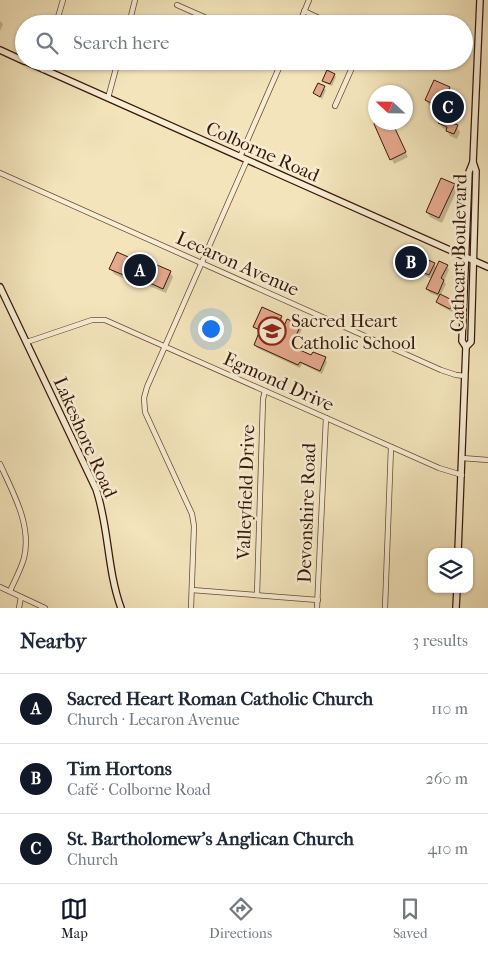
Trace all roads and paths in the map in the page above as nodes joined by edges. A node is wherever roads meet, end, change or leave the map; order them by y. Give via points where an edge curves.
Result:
1 (63, 0) edge
2 (135, 0) edge
3 (309, 0) edge
4 (480, 0) edge
5 (176, 5) dead end
6 (304, 11) junction
7 (59, 15) edge
8 (131, 15) edge
9 (199, 15) edge
10 (302, 15) edge
11 (313, 15) edge
12 (0, 50) edge
13 (15, 57) edge
14 (43, 70) edge
15 (116, 70) edge
16 (278, 70) edge
17 (352, 70) edge
18 (108, 98) junction
19 (335, 106) dead end
20 (240, 157) junction
21 (247, 160) junction
22 (473, 162) junction
23 (0, 173) edge
24 (466, 258) junction
25 (474, 261) junction
26 (202, 264) junction
27 (488, 267) edge
28 (0, 287) edge
29 (27, 342) junction
30 (164, 346) junction
31 (466, 347) junction
32 (465, 376) junction
33 (266, 391) junction
34 (326, 418) junction
35 (391, 447) junction
36 (462, 458) junction
37 (488, 460) edge
38 (0, 464) edge
39 (462, 475) junction
40 (458, 548) edge
41 (0, 587) edge
42 (192, 590) junction
43 (10, 591) junction
44 (457, 593) edge
45 (256, 595) junction
46 (21, 597) junction
47 (318, 600) junction
48 (19, 608) edge
49 (45, 608) edge
50 (121, 608) edge
51 (191, 608) edge
52 (317, 608) edge
53 (385, 608) edge
54 (456, 608) edge

1 - 7 street
2 - 8 street
3 - 6 street
4 - 22 street
5 - 9 street
6 - 10 street
6 - 11 street
12 - 13 street, Colborne Road
14 - 18 street, Colborne Road
15 - 18 street
16 - 20 street
17 - 19 street
18 - 20 street, Colborne Road
20 - 21 street, Colborne Road
21 - 24 street, Colborne Road
21 - 26 street
22 - 24 street, Cathcart Boulevard via 469,172
22 - 25 street, Cathcart Boulevard via 476,171
23 - 26 street, Lecaron Avenue
24 - 25 street, Colborne Road
24 - 31 street, Cathcart Boulevard via 462,341
25 - 27 street, Colborne Road
25 - 31 street, Cathcart Boulevard via 471,342
26 - 30 street
26 - 32 street, Lecaron Avenue via 441,370
28 - 29 street, Lakeshore Road
29 - 30 street, Egmond Drive via 99,319
29 - 50 street, Lakeshore Road via 96,489
30 - 33 street, Egmond Drive
30 - 42 street via 144,398 146,412 192,514
31 - 32 street
32 - 36 street
33 - 34 street, Egmond Drive
33 - 45 street, Valleyfield Drive via 263,399
34 - 35 street, Egmond Drive
34 - 47 street, Devonshire Road
35 - 39 street, Egmond Drive
35 - 53 street
36 - 37 street
36 - 39 street
38 - 43 street via 24,524 24,558
39 - 40 street
41 - 43 street
42 - 45 street
42 - 51 street
43 - 46 street
44 - 54 street
45 - 47 street
46 - 48 street
46 - 49 street
47 - 52 street, Devonshire Road

